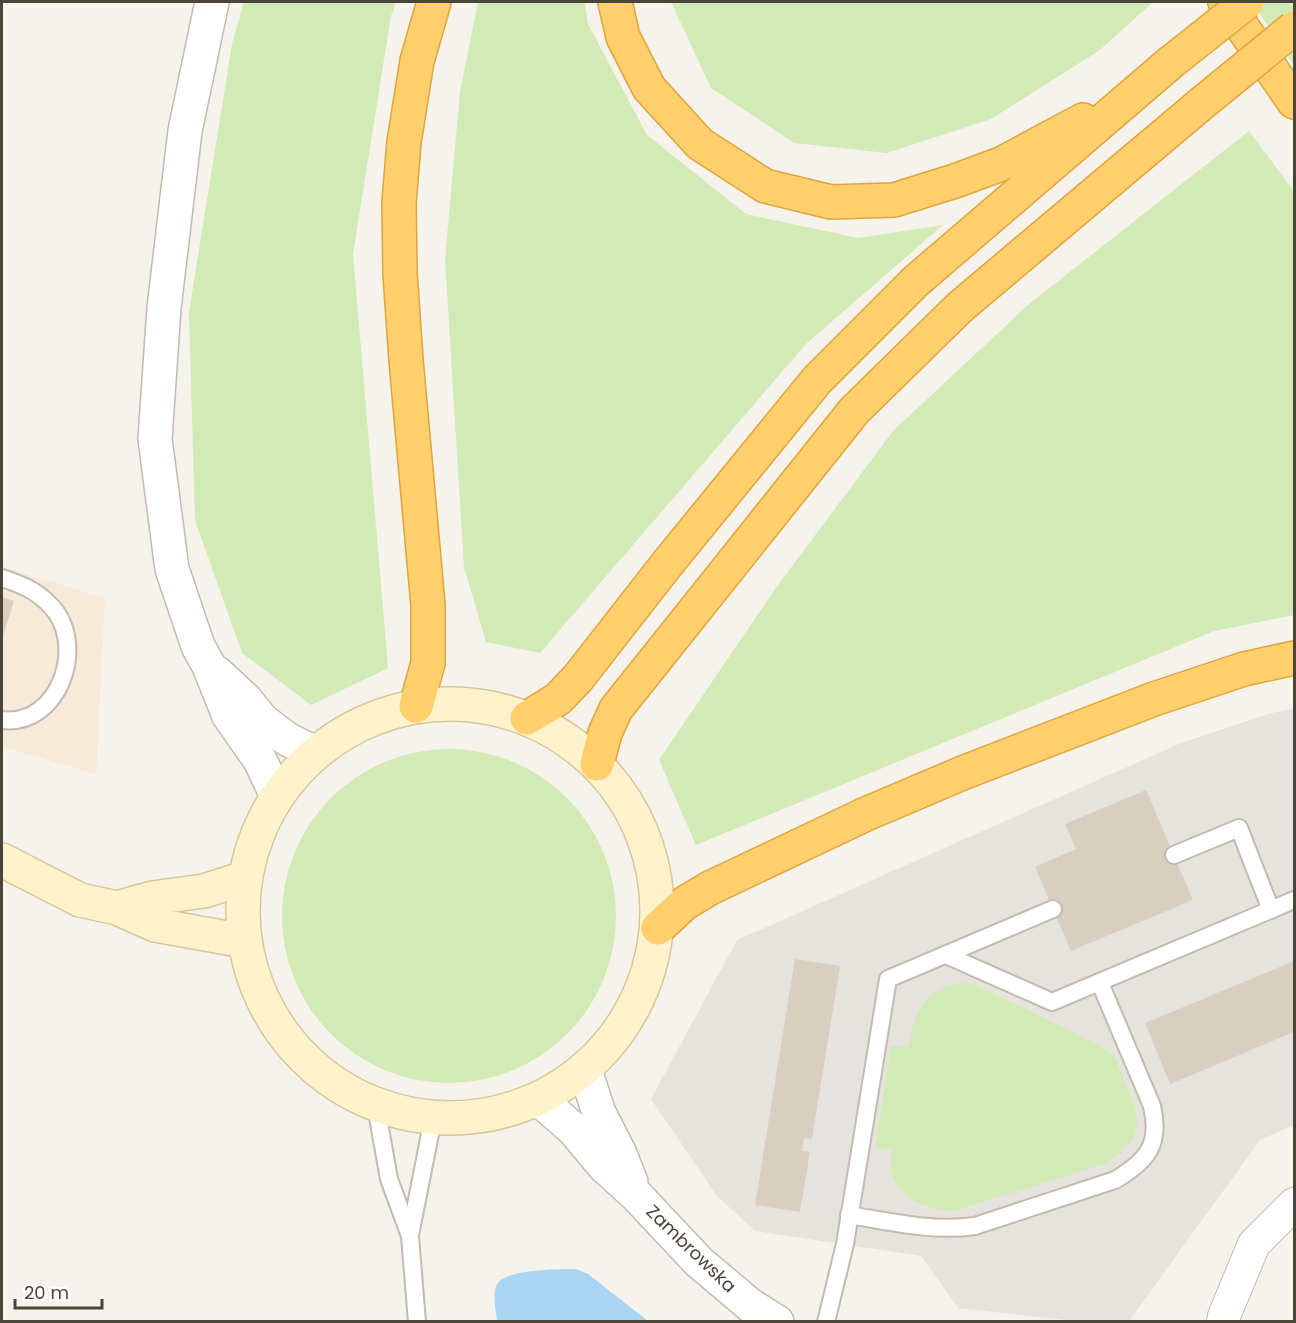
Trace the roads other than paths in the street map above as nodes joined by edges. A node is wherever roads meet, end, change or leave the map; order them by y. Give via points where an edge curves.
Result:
1 (212, 2) edge
2 (434, 2) edge
3 (615, 2) edge
4 (1224, 2) edge
5 (1247, 2) edge
6 (1294, 28) edge
7 (1170, 63) junction
8 (1294, 102) edge
9 (2, 578) edge
10 (1294, 658) edge
11 (209, 666) junction
12 (417, 706) junction
13 (527, 718) junction
14 (2, 720) edge
15 (315, 753) junction
16 (597, 764) junction
17 (277, 796) junction
18 (1174, 855) dead end
19 (2, 860) edge
20 (245, 878) junction
21 (1294, 900) edge
22 (117, 908) junction
23 (1053, 909) dead end
24 (1271, 910) junction
25 (658, 928) junction
26 (244, 941) junction
27 (946, 955) junction
28 (1101, 983) junction
29 (585, 1070) junction
30 (540, 1100) junction
31 (376, 1106) junction
32 (433, 1119) junction
33 (636, 1195) junction
34 (1294, 1204) edge
35 (849, 1215) junction
36 (410, 1236) junction
37 (417, 1322) edge
38 (777, 1322) edge
39 (826, 1322) edge
40 (1223, 1322) edge

1 - 11 street via 185,131 164,308 155,440 172,569 198,646
2 - 12 highway via 417,61 399,203 406,360 428,606 428,663
3 - 7 highway via 623,37 649,88 700,144 765,186 831,202 894,200 1001,164 1082,120
4 - 8 highway
5 - 7 highway, bridge
6 - 16 highway, bridge via 960,307 854,411 616,709
7 - 13 highway via 915,281 817,380 578,678 558,699
9 - 14 lane via 25,586 52,606 67,637 68,657 60,683 39,712 24,719
10 - 25 highway via 1244,669 1154,699 866,814 710,888 685,903
11 - 15 street via 262,720
11 - 17 street via 229,716 260,760
12 - 13 main road via 473,704
12 - 15 main road via 362,722
13 - 16 main road via 564,738
15 - 17 main road
16 - 25 main road via 620,791 651,856
17 - 20 main road via 256,835
18 - 24 lane via 1239,828
19 - 22 main road via 80,900
20 - 22 main road via 204,891 152,898
20 - 26 main road
21 - 24 lane
22 - 26 main road via 155,925
23 - 27 lane
24 - 28 lane
25 - 29 main road via 652,960 627,1021
26 - 31 main road via 255,984 275,1023 303,1058 337,1086
27 - 28 lane via 1052,1002
27 - 35 lane via 888,979
28 - 35 lane via 1155,1120 1148,1153 1135,1168 1115,1180 975,1226 936,1228
29 - 30 main road
29 - 33 street, Zambrowska via 599,1113
30 - 32 main road via 503,1113
30 - 33 street, Zambrowska
31 - 32 main road
31 - 36 lane via 389,1179
32 - 36 lane
33 - 38 street, Zambrowska via 699,1262
34 - 40 street via 1254,1244
35 - 39 lane
36 - 37 lane

